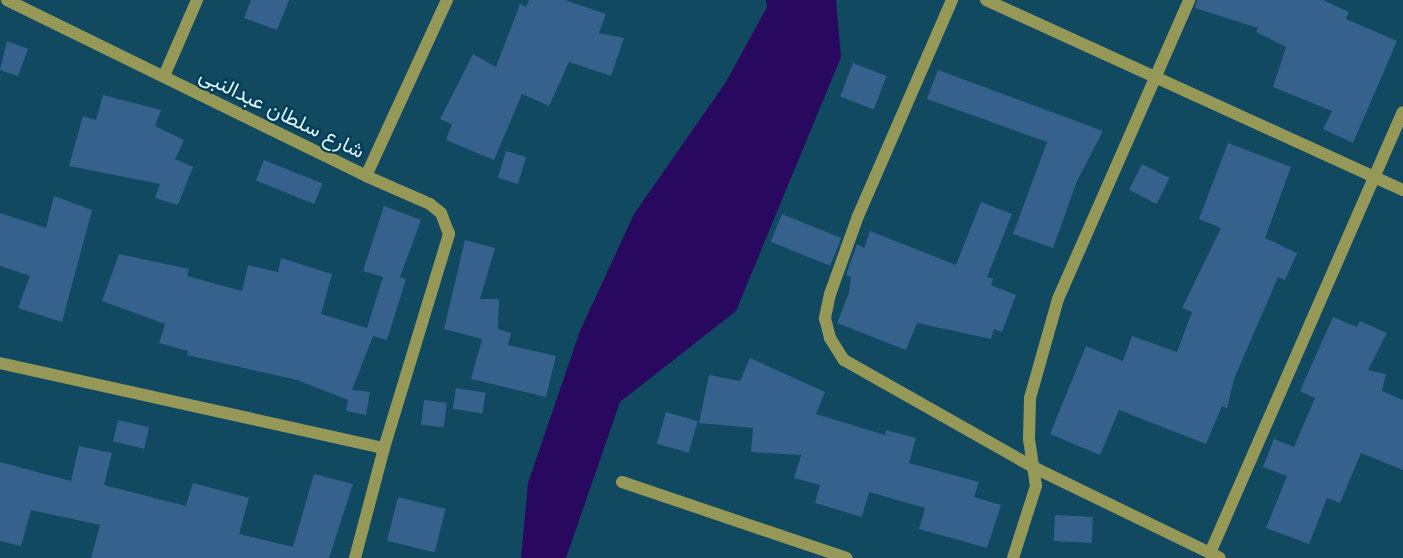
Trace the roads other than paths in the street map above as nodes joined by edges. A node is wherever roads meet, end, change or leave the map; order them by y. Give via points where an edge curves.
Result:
1 (7, 0) edge
2 (197, 0) edge
3 (447, 0) edge
4 (952, 0) edge
5 (986, 0) edge
6 (1189, 0) edge
7 (164, 76) junction
8 (1155, 76) junction
9 (1403, 112) edge
10 (366, 176) junction
11 (1372, 176) junction
12 (1403, 190) edge
13 (0, 363) edge
14 (384, 448) junction
15 (1037, 470) junction
16 (622, 482) dead end
17 (1215, 556) edge
18 (355, 558) edge
19 (846, 558) edge
20 (1013, 558) edge

1 - 7 street, شارع سلطان عبدالنبى
2 - 7 street
3 - 10 street, شارع سلطان عبدالنبى
4 - 15 street via 858,216 825,318 830,338 844,360
5 - 8 street
6 - 8 street
7 - 10 street, شارع سلطان عبدالنبى
8 - 11 street
8 - 15 street via 1058,299 1030,398 1029,440
9 - 11 street
10 - 14 street via 430,204 441,213 448,234
11 - 12 street
11 - 17 street
13 - 14 street
14 - 18 street
15 - 17 street
15 - 20 street via 1033,500
16 - 19 street

